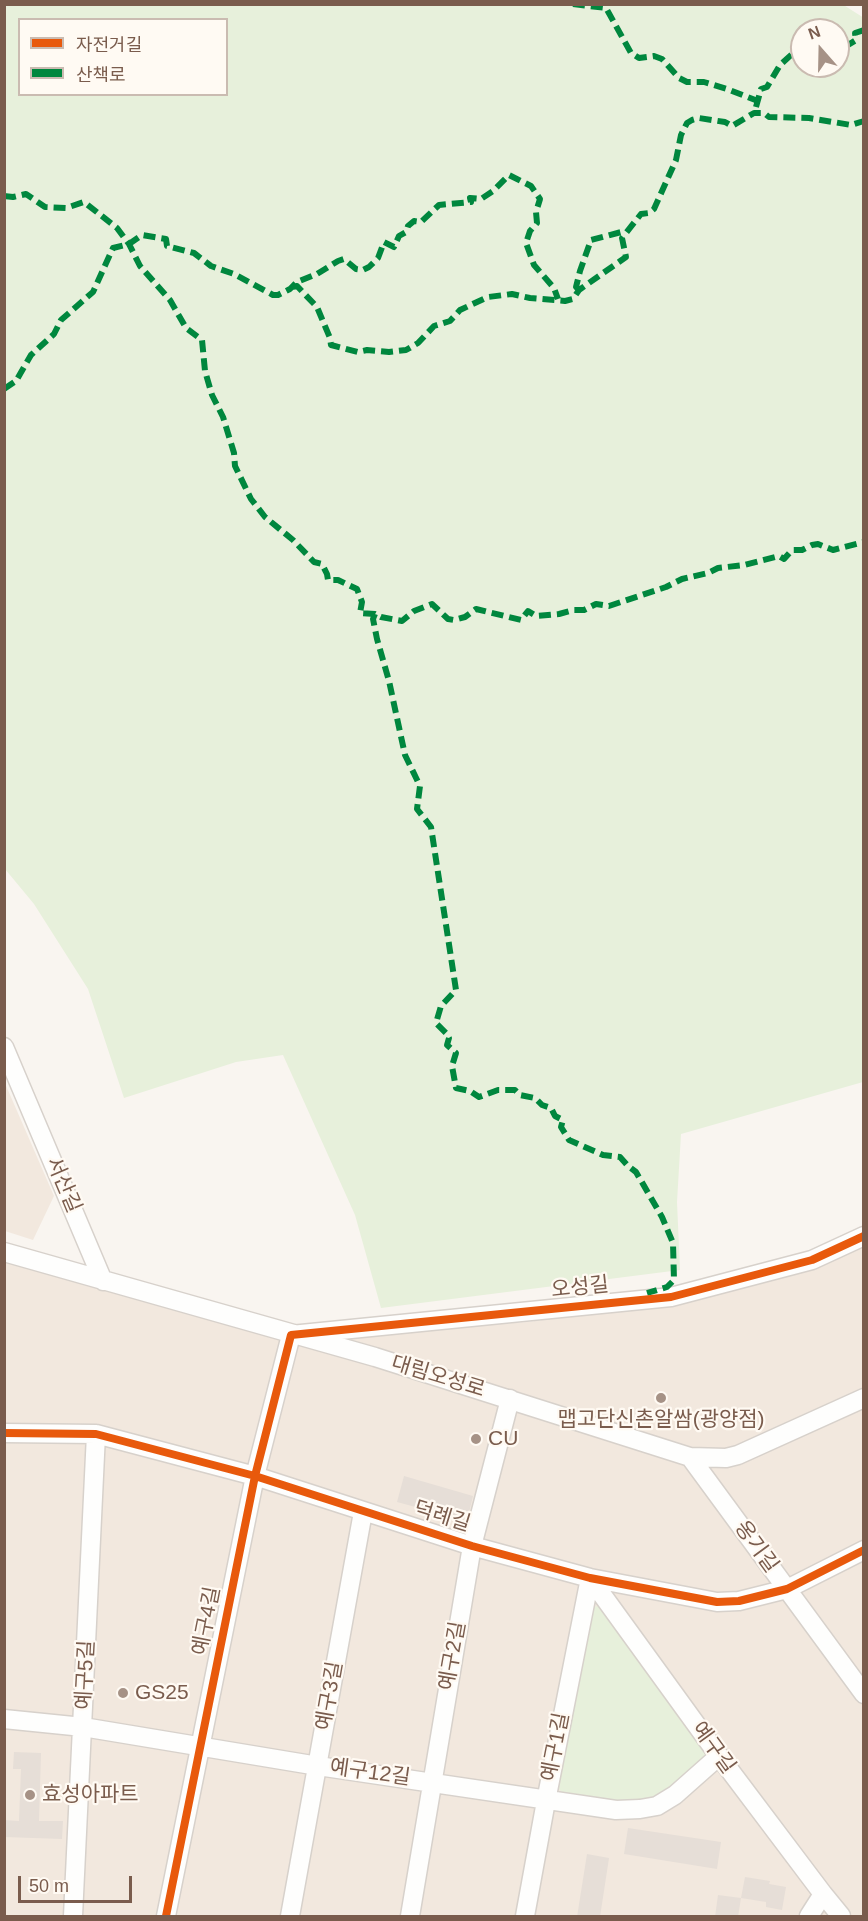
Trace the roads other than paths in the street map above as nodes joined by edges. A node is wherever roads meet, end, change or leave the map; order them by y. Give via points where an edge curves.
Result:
1 (4, 1047) edge
2 (14, 1090) edge
3 (864, 1236) edge
4 (4, 1252) edge
5 (104, 1281) junction
6 (291, 1335) junction
7 (864, 1398) edge
8 (510, 1399) junction
9 (4, 1433) edge
10 (96, 1434) junction
11 (690, 1457) junction
12 (255, 1476) junction
13 (363, 1512) junction
14 (472, 1546) junction
15 (864, 1550) edge
16 (590, 1578) junction
17 (787, 1589) junction
18 (864, 1694) edge
19 (4, 1719) edge
20 (83, 1727) junction
21 (200, 1746) junction
22 (719, 1756) junction
23 (318, 1766) junction
24 (432, 1781) junction
25 (546, 1801) junction
26 (824, 1894) junction
27 (73, 1917) edge
28 (166, 1917) edge
29 (290, 1917) edge
30 (410, 1917) edge
31 (525, 1917) edge
32 (809, 1917) edge
33 (841, 1917) edge

1 - 2 street, 서산길
2 - 5 street, 서산길
3 - 6 street, 오성길 via 812,1260 671,1297
4 - 5 street, 대림오성로
5 - 6 street, 대림오성로
6 - 8 street, 대림오성로
6 - 12 street, 예구4길
7 - 11 street, 대림오성로 via 738,1455
8 - 11 street, 대림오성로
8 - 14 street, 예구2길
9 - 10 street, 덕례길
10 - 12 street, 덕례길
10 - 20 street, 예구5길
11 - 17 street, 옹기길
12 - 13 street, 덕례길
12 - 21 street, 예구4길
13 - 14 street, 덕례길
13 - 23 street, 예구3길
14 - 16 street, 덕례길
14 - 24 street, 예구2길
15 - 17 street, 덕례길
16 - 17 street, 덕례길 via 717,1602 740,1601
16 - 22 street, 예구길
16 - 25 street, 예구1길
17 - 18 street, 옹기길
19 - 20 street, 예구12길
20 - 21 street, 예구12길
20 - 27 street, 예구5길
21 - 23 street, 예구12길
21 - 28 street, 예구4길
22 - 25 street, 예구12길 via 657,1806 616,1810
22 - 26 street, 예구길
23 - 24 street, 예구12길
23 - 29 street, 예구3길
24 - 25 street, 예구12길
24 - 30 street, 예구2길
25 - 31 street, 예구1길
26 - 32 street
26 - 33 street, 예구길

